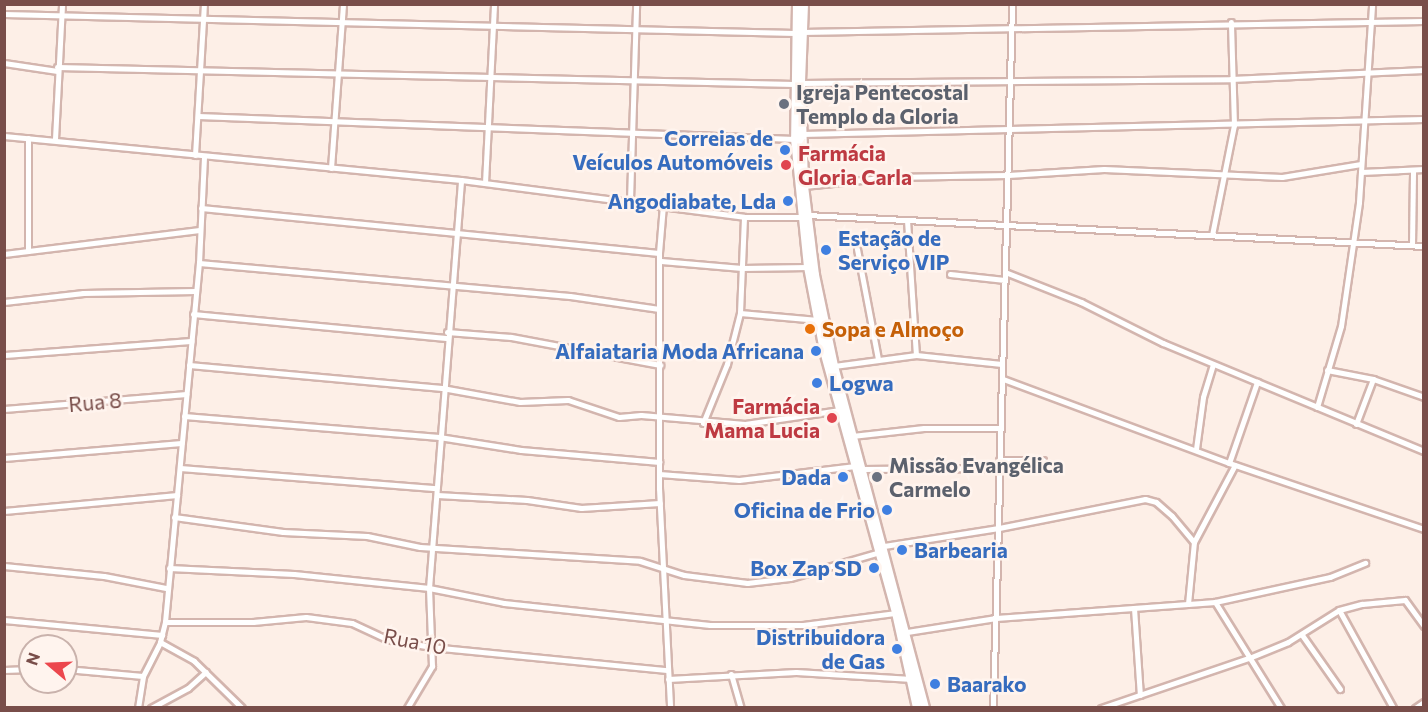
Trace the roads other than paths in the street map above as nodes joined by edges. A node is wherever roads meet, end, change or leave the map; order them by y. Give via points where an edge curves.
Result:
1 (62, 4) edge
2 (204, 4) edge
3 (343, 4) edge
4 (494, 4) edge
5 (636, 4) edge
6 (797, 4) edge
7 (804, 4) edge
8 (1012, 4) edge
9 (1372, 4) edge
10 (4, 14) edge
11 (61, 14) junction
12 (204, 17) junction
13 (1370, 21) junction
14 (1424, 21) edge
15 (343, 22) junction
16 (1231, 22) junction
17 (492, 28) junction
18 (1011, 28) junction
19 (635, 29) junction
20 (799, 33) junction
21 (4, 63) edge
22 (57, 69) junction
23 (202, 69) junction
24 (1424, 70) edge
25 (1367, 72) junction
26 (339, 76) junction
27 (490, 77) junction
28 (1231, 79) junction
29 (633, 81) junction
30 (1011, 81) junction
31 (797, 84) junction
32 (198, 116) junction
33 (1424, 119) edge
34 (1364, 121) junction
35 (337, 124) junction
36 (1234, 125) junction
37 (488, 128) junction
38 (1010, 128) junction
39 (635, 132) junction
40 (4, 136) edge
41 (798, 136) junction
42 (28, 138) junction
43 (55, 139) junction
44 (195, 155) junction
45 (204, 156) junction
46 (1361, 164) junction
47 (331, 168) junction
48 (1424, 169) edge
49 (1413, 170) junction
50 (1361, 172) junction
51 (1008, 176) junction
52 (1222, 177) junction
53 (461, 180) junction
54 (485, 183) junction
55 (804, 186) junction
56 (630, 200) junction
57 (663, 205) junction
58 (201, 208) junction
59 (804, 216) junction
60 (744, 217) junction
61 (907, 220) junction
62 (1005, 227) junction
63 (200, 230) junction
64 (454, 233) junction
65 (1212, 235) junction
66 (1352, 242) junction
67 (1412, 245) junction
68 (1424, 246) edge
69 (857, 249) dead end
70 (28, 251) junction
71 (660, 253) junction
72 (4, 254) edge
73 (661, 261) junction
74 (199, 263) junction
75 (808, 267) junction
76 (742, 268) junction
77 (1005, 272) junction
78 (950, 274) dead end
79 (1005, 280) junction
80 (450, 286) junction
81 (196, 291) junction
82 (4, 302) edge
83 (659, 309) junction
84 (740, 313) junction
85 (193, 314) junction
86 (818, 320) junction
87 (447, 335) junction
88 (191, 341) junction
89 (4, 355) edge
90 (916, 355) junction
91 (878, 359) junction
92 (189, 364) junction
93 (1002, 364) junction
94 (1213, 364) junction
95 (660, 365) junction
96 (834, 366) junction
97 (1327, 370) junction
98 (1003, 379) junction
99 (1373, 379) junction
100 (1257, 382) junction
101 (442, 388) junction
102 (186, 394) junction
103 (1424, 397) edge
104 (1317, 407) junction
105 (4, 409) edge
106 (840, 410) junction
107 (184, 416) junction
108 (658, 417) junction
109 (703, 423) junction
110 (1356, 424) junction
111 (1000, 428) junction
112 (852, 436) junction
113 (439, 437) junction
114 (181, 443) junction
115 (1196, 449) junction
116 (1424, 451) edge
117 (4, 458) edge
118 (999, 460) junction
119 (1043, 460) dead end
120 (659, 462) junction
121 (1232, 464) junction
122 (180, 468) junction
123 (858, 468) junction
124 (999, 468) junction
125 (659, 474) junction
126 (436, 488) junction
127 (177, 495) junction
128 (436, 495) junction
129 (660, 503) junction
130 (4, 511) edge
131 (174, 517) junction
132 (999, 528) junction
133 (1424, 529) edge
134 (1194, 542) junction
135 (432, 547) junction
136 (882, 549) junction
137 (1365, 562) dead end
138 (4, 566) edge
139 (169, 568) junction
140 (663, 569) junction
141 (166, 588) junction
142 (429, 588) junction
143 (1215, 602) junction
144 (1188, 604) junction
145 (1134, 608) junction
146 (1339, 610) junction
147 (896, 613) junction
148 (996, 618) junction
149 (4, 620) edge
150 (665, 621) junction
151 (165, 622) junction
152 (1424, 626) edge
153 (907, 632) junction
154 (162, 635) junction
155 (1302, 635) junction
156 (160, 642) junction
157 (431, 647) junction
158 (1249, 658) junction
159 (78, 670) edge
160 (667, 670) junction
161 (206, 672) junction
162 (731, 674) junction
163 (143, 676) junction
164 (668, 679) junction
165 (912, 679) junction
166 (1340, 689) dead end
167 (1140, 694) junction
168 (1424, 702) edge
169 (138, 708) edge
170 (151, 708) edge
171 (242, 708) edge
172 (407, 708) edge
173 (670, 708) edge
174 (741, 708) edge
175 (917, 708) edge
176 (925, 708) edge
177 (993, 708) edge
178 (1101, 708) edge
179 (1281, 708) edge
180 (1393, 708) edge
181 (1415, 708) edge

1 - 11 street
2 - 12 street
3 - 15 street
4 - 17 street
5 - 19 street
6 - 20 main road
7 - 20 main road
8 - 18 street
9 - 13 street
10 - 11 street
11 - 12 street
11 - 22 street
12 - 15 street
12 - 23 street
13 - 14 street
13 - 16 street
13 - 25 street
15 - 17 street
15 - 26 street
16 - 18 street
16 - 28 street
17 - 19 street
17 - 27 street
18 - 20 street
18 - 30 street
19 - 20 street
19 - 29 street
20 - 31 main road
21 - 22 street
22 - 23 street
22 - 43 street
23 - 26 street
23 - 32 street
24 - 25 street
25 - 28 street
25 - 34 street
26 - 27 street
26 - 35 street
27 - 29 street
27 - 37 street
28 - 30 street
28 - 36 street
29 - 31 street
29 - 39 street
30 - 31 street
30 - 38 street
31 - 41 main road
32 - 35 street
32 - 44 street
33 - 34 street
34 - 36 street
34 - 46 street
35 - 37 street
35 - 47 street
36 - 38 street
36 - 52 street
37 - 39 street
37 - 54 street
38 - 41 street
38 - 51 street
39 - 41 street
39 - 56 street
40 - 42 street
41 - 55 main road
41 - 59 main road
42 - 43 street
42 - 70 street
43 - 44 street
44 - 45 street
45 - 47 street
45 - 58 street
46 - 50 street
46 - 52 street via 1295,176
47 - 53 street
48 - 49 street
49 - 50 street
49 - 67 street
50 - 66 street
51 - 52 street via 1104,169
51 - 55 street via 891,177
51 - 62 street
52 - 65 street
53 - 54 street
53 - 64 street
54 - 56 street
55 - 59 main road
56 - 57 street
57 - 60 street
57 - 71 street
58 - 63 street
58 - 64 street
59 - 60 street
59 - 61 street
59 - 75 main road
59 - 96 main road
60 - 76 street
61 - 62 street
61 - 90 street
62 - 65 street
62 - 77 street
63 - 70 street
63 - 74 street
64 - 71 street
64 - 80 street
65 - 66 street
66 - 67 street
66 - 97 street via 1341,326
67 - 68 street
69 - 91 street
70 - 72 street
71 - 73 street
73 - 76 street
73 - 83 street
74 - 80 street
74 - 81 street
75 - 76 street
75 - 86 main road
76 - 84 street
77 - 79 street
77 - 94 street via 1081,302
78 - 79 street
79 - 93 street
80 - 83 street via 570,296
80 - 87 street
81 - 82 street via 83,293
81 - 85 street
83 - 95 street
84 - 86 street
84 - 109 street via 727,364
85 - 87 street
85 - 88 street
86 - 106 main road
87 - 95 street via 511,337
87 - 101 street
88 - 89 street
88 - 92 street
90 - 91 street
90 - 93 street
91 - 96 street
92 - 101 street
92 - 102 street
93 - 98 street
94 - 100 street
94 - 115 street via 1203,397
95 - 108 street
96 - 112 main road
97 - 99 street
97 - 104 street
98 - 111 street
98 - 115 street
99 - 103 street
99 - 110 street
100 - 104 street
100 - 121 street
101 - 108 street via 520,402 568,400 613,417
101 - 113 street
102 - 105 street, Rua 8
102 - 107 street
104 - 110 street
106 - 109 street via 781,420
106 - 123 main road
107 - 113 street
107 - 114 street
108 - 109 street
108 - 120 street
110 - 116 street
111 - 112 street via 924,428
111 - 118 street
112 - 123 main road
113 - 120 street via 521,450
113 - 126 street
114 - 117 street
114 - 122 street
115 - 121 street
118 - 119 street
118 - 124 street
120 - 125 street
121 - 133 street
121 - 134 street
122 - 126 street
122 - 127 street
123 - 124 street
123 - 125 street via 739,480
123 - 136 main road
124 - 132 street
125 - 129 street
126 - 128 street
127 - 130 street
127 - 131 street
128 - 129 street via 516,499 581,508
128 - 135 street
129 - 140 street
131 - 135 street
131 - 139 street
132 - 134 street via 1145,499 1156,502 1172,516
132 - 136 street
132 - 148 street
134 - 144 street
135 - 140 street via 640,561
135 - 142 street
136 - 140 street via 763,583
136 - 147 main road
136 - 153 main road
137 - 143 street via 1330,577
138 - 141 street via 104,576
139 - 141 street
139 - 142 street via 294,574
140 - 150 street
141 - 151 street
142 - 150 street via 504,603
142 - 157 street
143 - 144 street
143 - 158 street
144 - 145 street
145 - 148 street
145 - 167 street
146 - 152 street via 1405,600
146 - 155 street
146 - 180 street
147 - 150 street via 802,625
147 - 165 main road
148 - 153 street
148 - 177 street
149 - 154 street
150 - 160 street
151 - 154 street
151 - 157 street, Rua 10 via 253,622 306,617 352,623 386,639
153 - 176 main road
154 - 156 street
155 - 158 street
155 - 166 street
156 - 161 street
156 - 163 street
157 - 160 street, Rua 10
157 - 172 street via 432,666
158 - 167 street
158 - 179 street
159 - 163 street
160 - 164 street
161 - 170 street via 188,688
161 - 171 street
162 - 164 street
162 - 165 street via 796,672
162 - 174 street
163 - 169 street
164 - 173 street
165 - 175 main road
167 - 178 street
168 - 181 street

